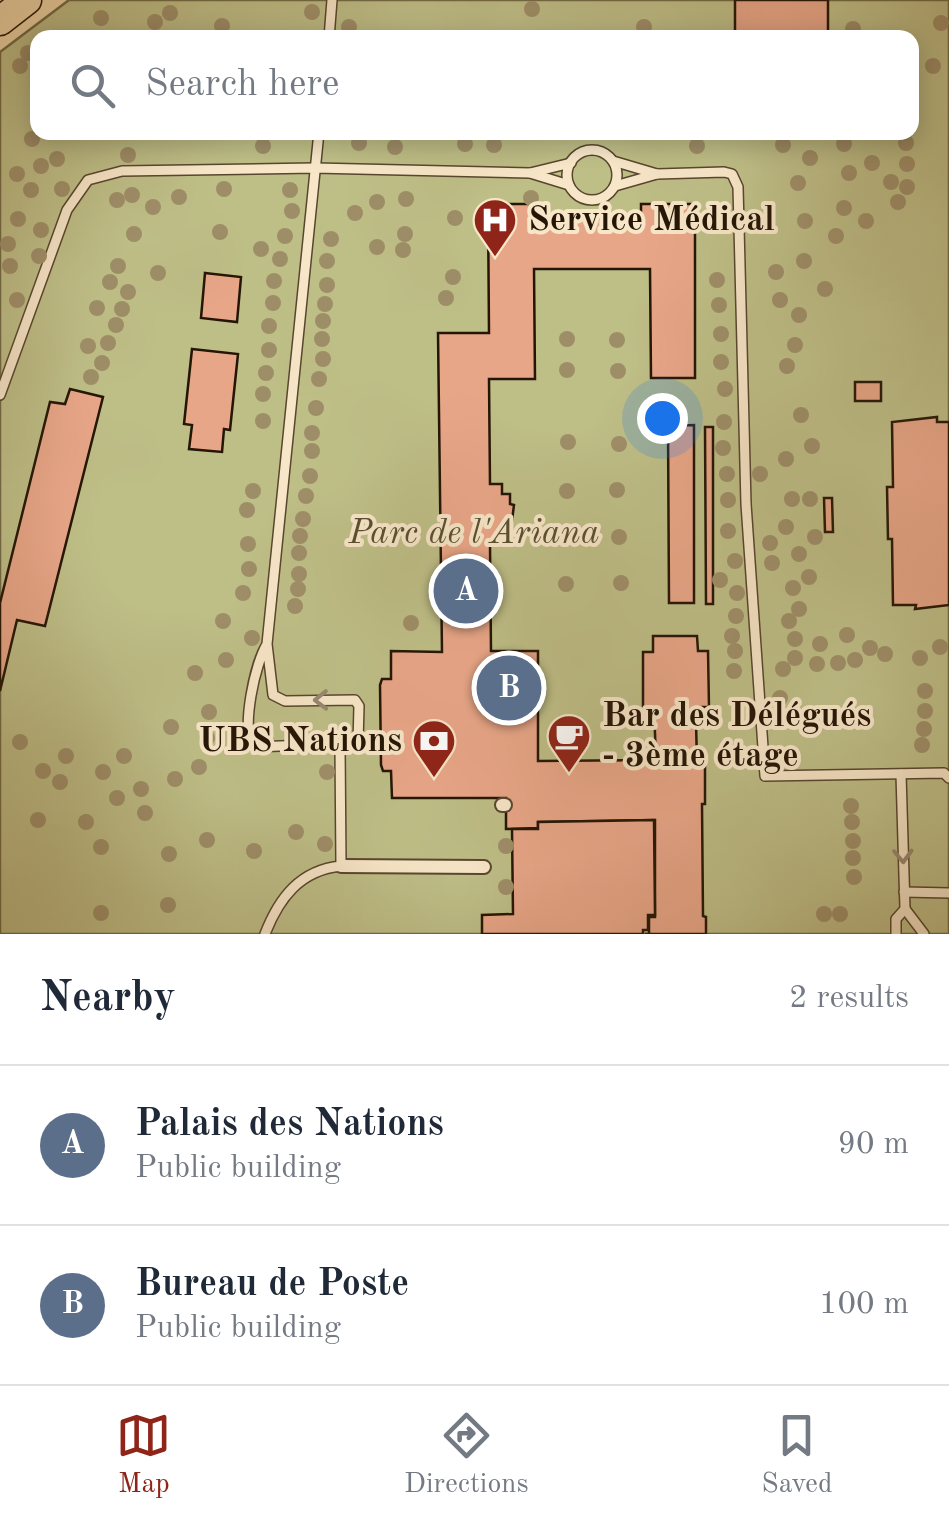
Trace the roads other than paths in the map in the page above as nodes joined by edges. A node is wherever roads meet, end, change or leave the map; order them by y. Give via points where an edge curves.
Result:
1 (27, 0) edge
2 (332, 0) edge
3 (0, 21) edge
4 (329, 30) edge
5 (318, 140) edge
6 (613, 161) junction
7 (571, 163) junction
8 (316, 168) junction
9 (530, 173) junction
10 (657, 174) junction
11 (569, 185) junction
12 (615, 186) junction
13 (0, 395) edge
14 (267, 644) junction
15 (340, 746) junction
16 (900, 774) junction
17 (949, 778) edge
18 (340, 866) junction
19 (484, 867) dead end
20 (904, 892) junction
21 (949, 892) edge
22 (904, 909) junction
23 (264, 934) edge
24 (896, 934) edge
25 (924, 934) edge

1 - 3 main road
2 - 4 lane
5 - 8 lane
6 - 7 lane via 595,150
6 - 10 lane
6 - 12 lane
7 - 9 lane
7 - 11 lane
8 - 9 lane
8 - 13 lane via 122,172 88,180 67,210
8 - 14 lane
9 - 11 lane
10 - 12 lane
10 - 16 lane via 729,173 738,187 746,504 766,776
11 - 12 lane via 591,200
14 - 15 lane via 250,705 249,743 257,749
15 -> 14 lane via 360,740 358,702 277,699
15 - 18 lane
16 - 17 lane via 944,772
16 -> 20 lane
18 - 19 street
18 - 23 lane via 294,884
20 - 21 lane
20 - 22 lane
22 - 24 lane
22 - 25 lane

